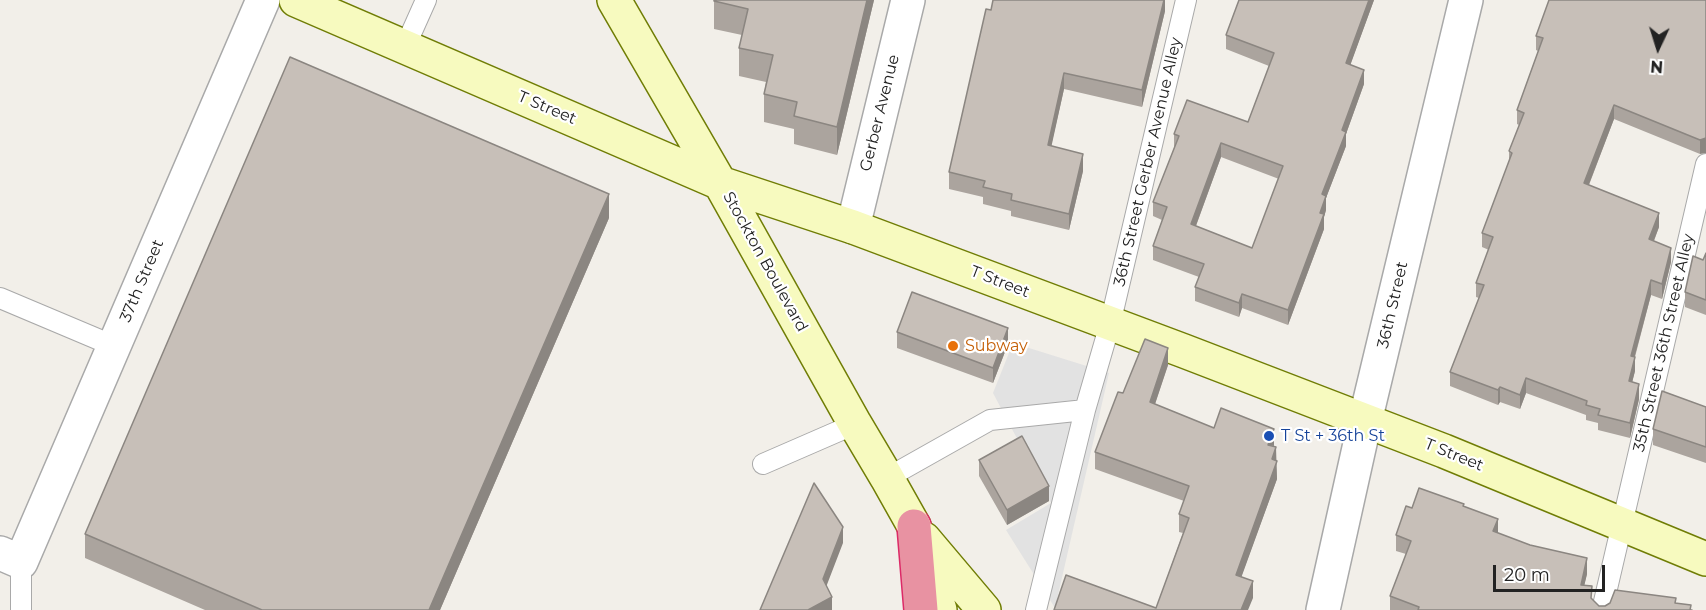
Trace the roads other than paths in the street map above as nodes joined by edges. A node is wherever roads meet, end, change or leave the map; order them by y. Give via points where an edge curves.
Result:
1 (263, 0) edge
2 (296, 0) edge
3 (426, 0) edge
4 (614, 0) edge
5 (908, 0) edge
6 (1186, 0) edge
7 (1466, 0) edge
8 (405, 47) junction
9 (1706, 164) edge
10 (720, 183) junction
11 (853, 227) junction
12 (0, 298) edge
13 (1110, 324) junction
14 (114, 346) junction
15 (1085, 410) junction
16 (1365, 421) junction
17 (855, 424) junction
18 (763, 464) dead end
19 (887, 477) junction
20 (1621, 523) junction
21 (914, 526) junction
22 (11, 557) edge
23 (1706, 559) edge
24 (21, 610) edge
25 (921, 610) edge
26 (940, 610) edge
27 (984, 610) edge
28 (1036, 610) edge
29 (1323, 610) edge
30 (1602, 610) edge

1 - 14 street, 37th Street
2 - 8 street, T Street
3 - 8 lane
4 - 10 street, Stockton Boulevard
5 - 11 street, Gerber Avenue
6 - 13 lane, 36th Street Gerber Avenue Alley
7 - 16 street, 36th Street
8 - 10 street, T Street
9 - 20 lane, 35th Street 36th Street Alley
10 - 11 street, T Street
10 - 17 street, Stockton Boulevard
11 - 13 street, T Street
12 - 14 lane
13 - 15 lane, 36th Street Gerber Avenue Alley
13 - 16 street, T Street
14 - 22 street, 37th Street
15 - 19 lane via 990,420
15 - 28 lane, 36th Street Gerber Avenue Alley
16 - 20 street, T Street
16 - 29 street, 36th Street
17 - 18 lane
17 - 19 street, Stockton Boulevard
19 - 21 street, Stockton Boulevard
20 - 23 street, T Street
20 - 30 lane, 35th Street 36th Street Alley
21 - 25 highway
21 - 26 street, Stockton Boulevard
21 - 27 street, Stockton Boulevard
22 - 24 lane

